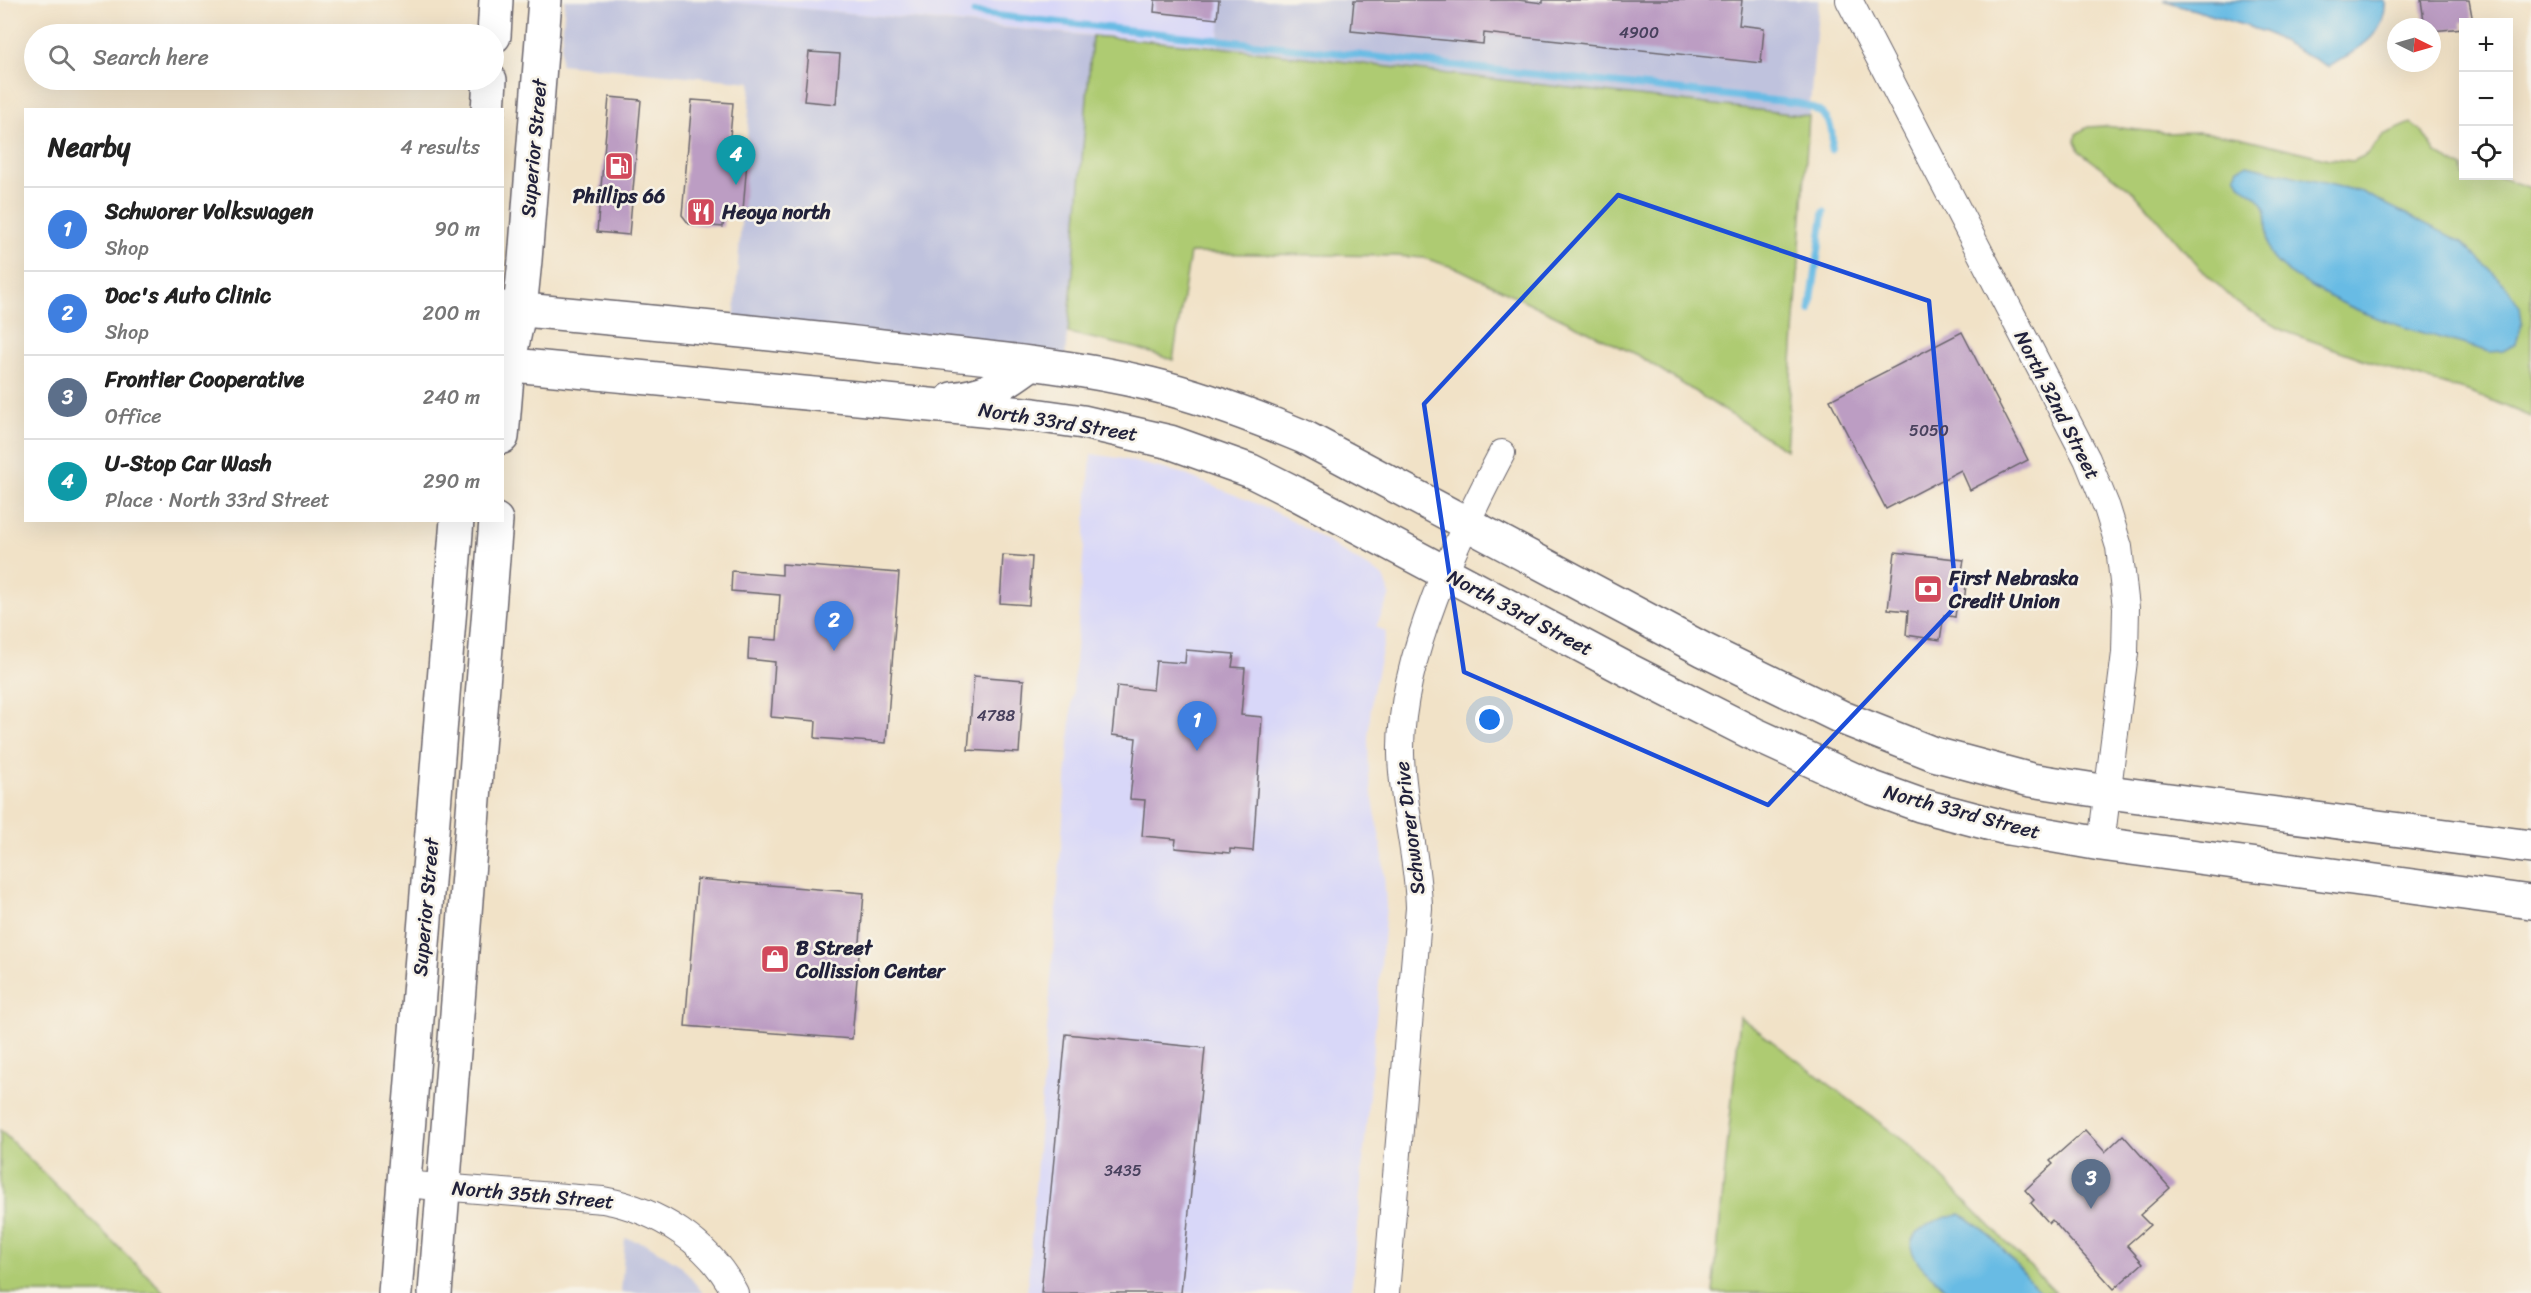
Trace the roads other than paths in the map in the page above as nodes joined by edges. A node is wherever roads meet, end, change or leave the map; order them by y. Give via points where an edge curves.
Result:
1 (496, 0) edge
2 (545, 0) edge
3 (1849, 0) edge
4 (495, 24) edge
5 (489, 90) edge
6 (488, 108) edge
7 (511, 308) edge
8 (505, 364) edge
9 (1029, 365) junction
10 (504, 388) edge
11 (914, 404) junction
12 (1502, 453) dead end
13 (457, 522) edge
14 (496, 522) edge
15 (1467, 524) junction
16 (1445, 574) junction
17 (2108, 792) junction
18 (2100, 844) junction
19 (2531, 847) edge
20 (2531, 902) edge
21 (403, 1184) junction
22 (444, 1187) junction
23 (395, 1293) edge
24 (435, 1293) edge
25 (735, 1293) edge
26 (1386, 1293) edge

1 - 4 main road
2 - 7 main road, Superior Street
3 - 17 street, North 32nd Street via 2086,459 2107,508 2119,547 2126,608 2125,653
5 - 6 main road
7 - 8 main road, Superior Street
7 - 9 main road
8 - 10 main road, Superior Street
8 - 11 main road, North 33rd Street
9 - 11 main road via 977,397
9 - 15 main road via 1149,384 1251,415 1304,437
11 - 16 main road, North 33rd Street via 1083,422 1170,442 1260,476
12 - 15 street, Schworer Drive
13 - 21 main road, Superior Street
14 - 22 main road, Superior Street
15 - 16 street, Schworer Drive
15 - 17 main road via 1704,650 1853,722 1934,754 1983,768
16 - 18 main road, North 33rd Street via 1754,734 1870,787 1969,818
16 - 26 street, Schworer Drive via 1412,667 1402,724 1403,781 1416,859 1419,908
17 - 18 street, North 32nd Street
17 - 19 main road
18 - 20 main road, North 33rd Street
21 - 22 street, North 35th Street
21 - 23 main road, Superior Street
22 - 24 main road, Superior Street
22 - 25 street, North 35th Street via 625,1204 695,1242 723,1271

